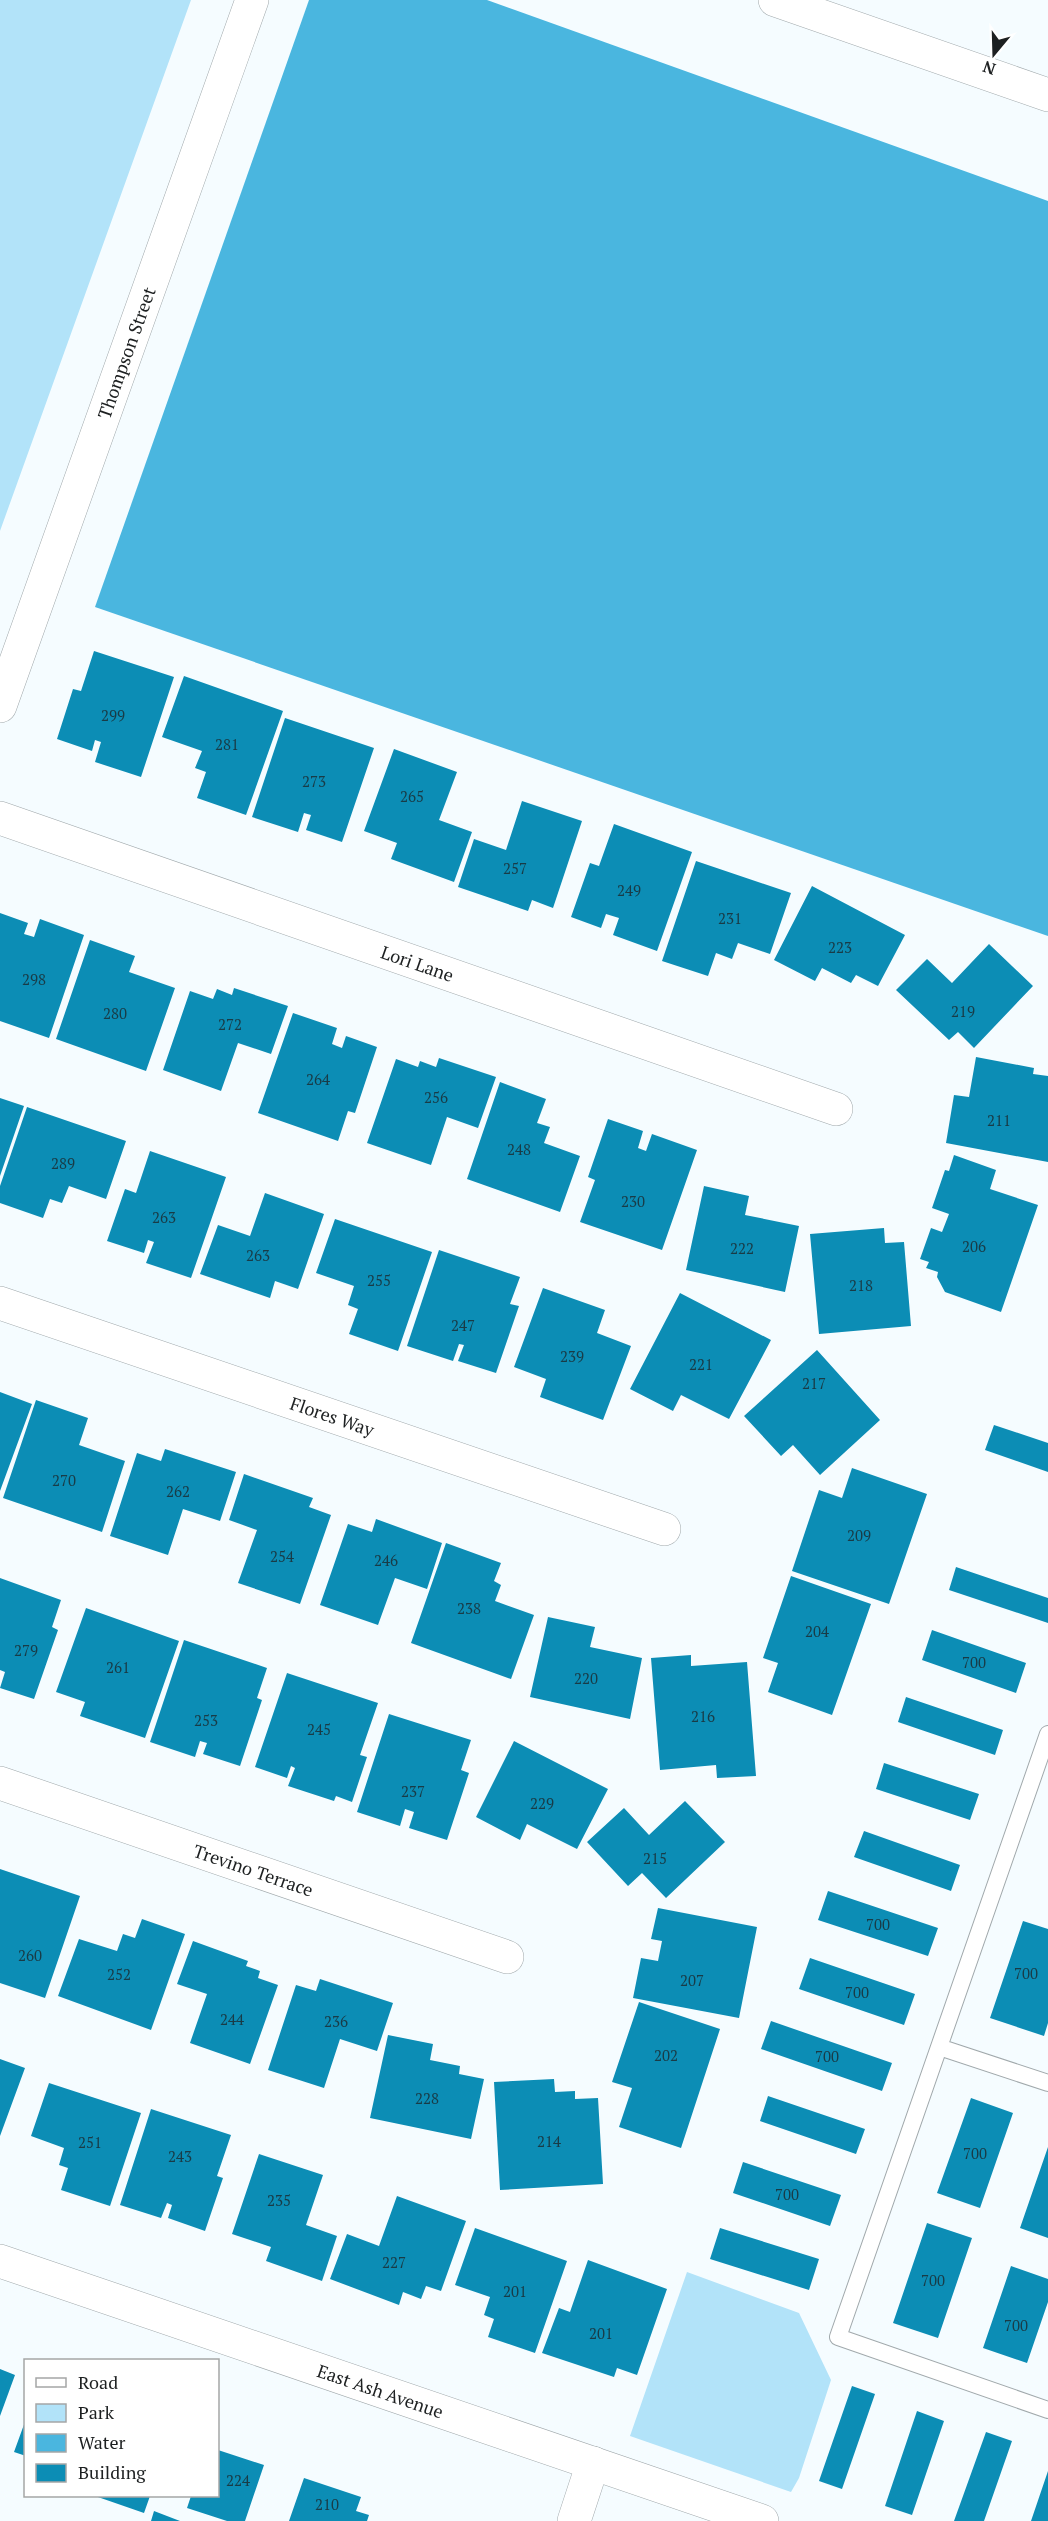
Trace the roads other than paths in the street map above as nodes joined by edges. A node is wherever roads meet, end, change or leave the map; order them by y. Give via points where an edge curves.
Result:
1 (252, 0) edge
2 (775, 0) edge
3 (1048, 95) edge
4 (0, 706) edge
5 (0, 818) edge
6 (836, 1108) dead end
7 (0, 1303) edge
8 (664, 1529) dead end
9 (1048, 1734) edge
10 (0, 1783) edge
11 (507, 1957) dead end
12 (939, 2047) junction
13 (1048, 2083) edge
14 (0, 2262) edge
15 (1048, 2410) edge
16 (593, 2463) junction
17 (574, 2521) edge
18 (762, 2521) edge

1 - 4 street, Thompson Street
2 - 3 street
5 - 6 street, Lori Lane
7 - 8 street, Flores Way
9 - 12 lane
10 - 11 street, Trevino Terrace
12 - 13 lane
12 - 15 lane via 838,2337
14 - 16 street, East Ash Avenue
16 - 17 street
16 - 18 street, East Ash Avenue

